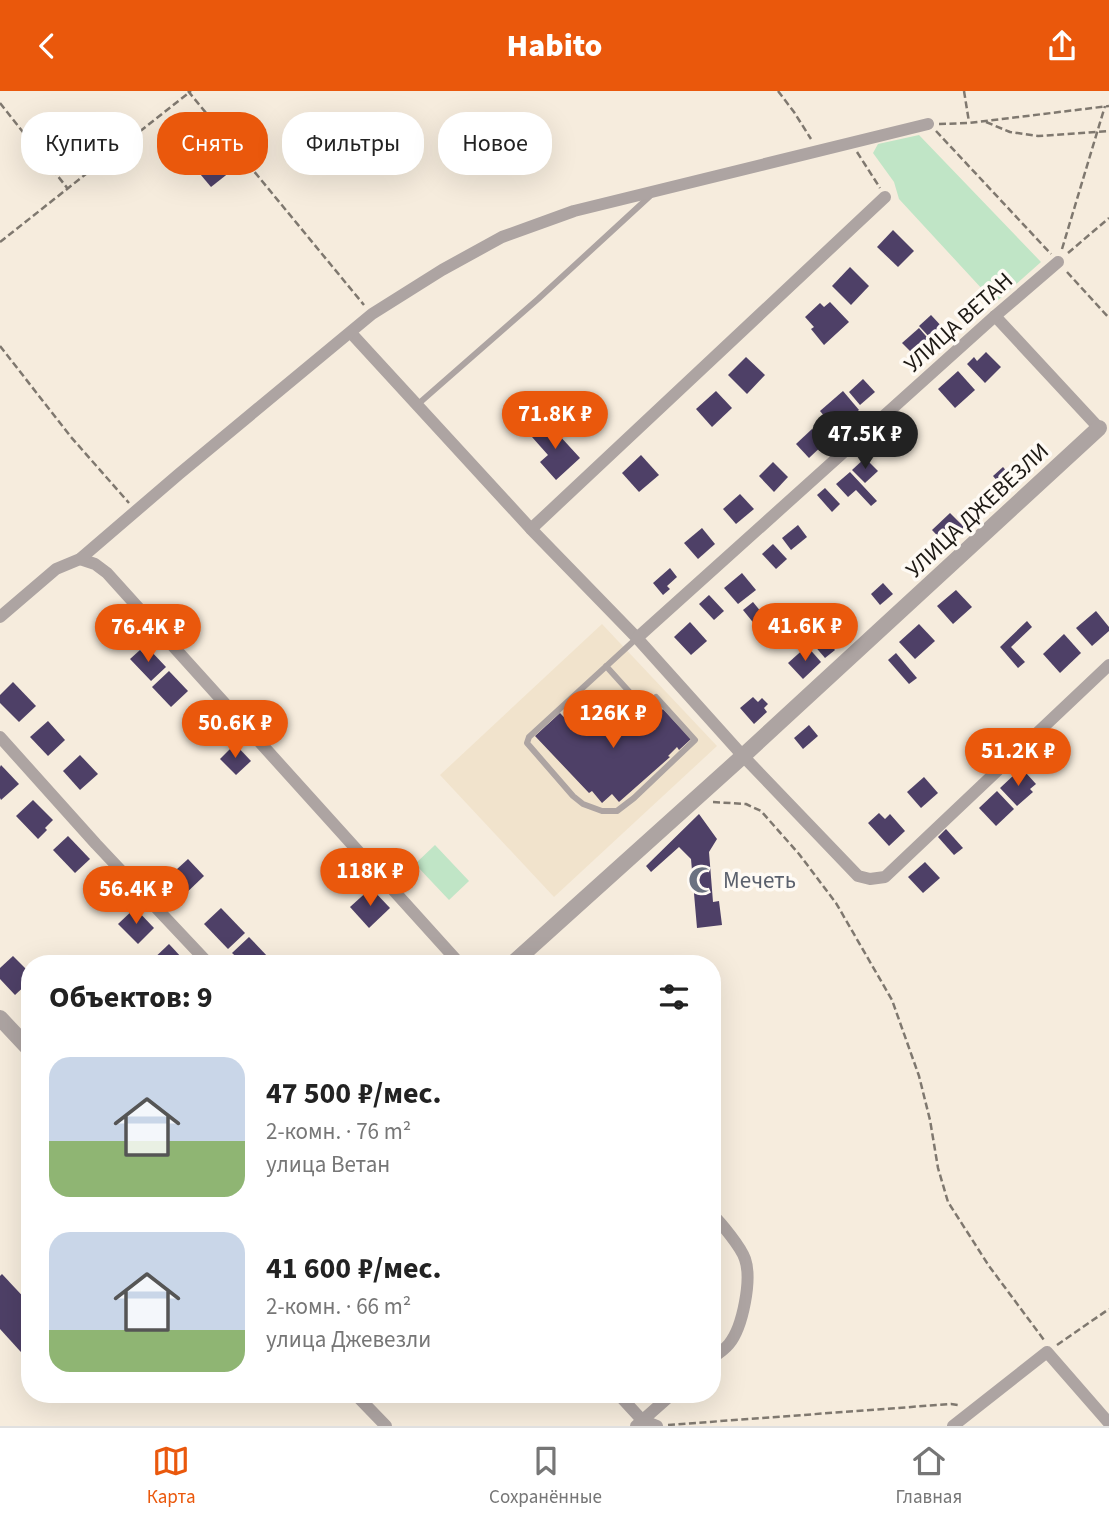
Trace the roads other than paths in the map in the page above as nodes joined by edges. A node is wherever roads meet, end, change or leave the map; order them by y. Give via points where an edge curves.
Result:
1 (929, 124) road end
2 (656, 191) junction
3 (885, 197) road end
4 (1058, 263) road end
5 (995, 316) junction
6 (351, 333) junction
7 (417, 405) junction
8 (1099, 428) joint
9 (531, 529) junction
10 (80, 559) junction
11 (0, 617) edge
12 (637, 638) junction
13 (1109, 665) edge
14 (606, 666) junction
15 (0, 737) edge
16 (743, 756) junction
17 (201, 955) edge
18 (452, 955) edge
19 (522, 955) edge
20 (0, 1018) edge
21 (21, 1040) edge
22 (721, 1223) edge
23 (721, 1350) edge
24 (364, 1403) edge
25 (625, 1403) edge
26 (662, 1403) edge
27 (639, 1423) edge
28 (1109, 1423) edge
29 (386, 1426) edge
30 (660, 1426) edge
31 (953, 1426) edge

1 - 2 street
2 - 6 street via 574,211 502,237 372,314
2 - 7 lane
3 - 9 street
4 - 5 street, УЛИЦА ВЕТАН
5 - 8 street
5 - 12 street, УЛИЦА ВЕТАН
6 - 7 street
6 - 10 street
7 - 9 street
8 - 16 street, УЛИЦА ДЖЕВЕЗЛИ
9 - 12 street
10 - 11 street via 56,569
10 - 18 street via 107,573
12 - 14 lane
12 - 16 street
13 - 16 street via 885,877 870,880 858,876
14 - 14 lane via 527,743 583,804 617,811 695,740 656,697 643,707
15 - 17 street
16 - 19 street, УЛИЦА ДЖЕВЕЗЛИ
20 - 21 street
22 - 23 street via 745,1259 748,1291 740,1324
24 - 29 street
25 - 27 street
26 - 27 street
27 - 30 street
28 - 31 street via 1047,1352

